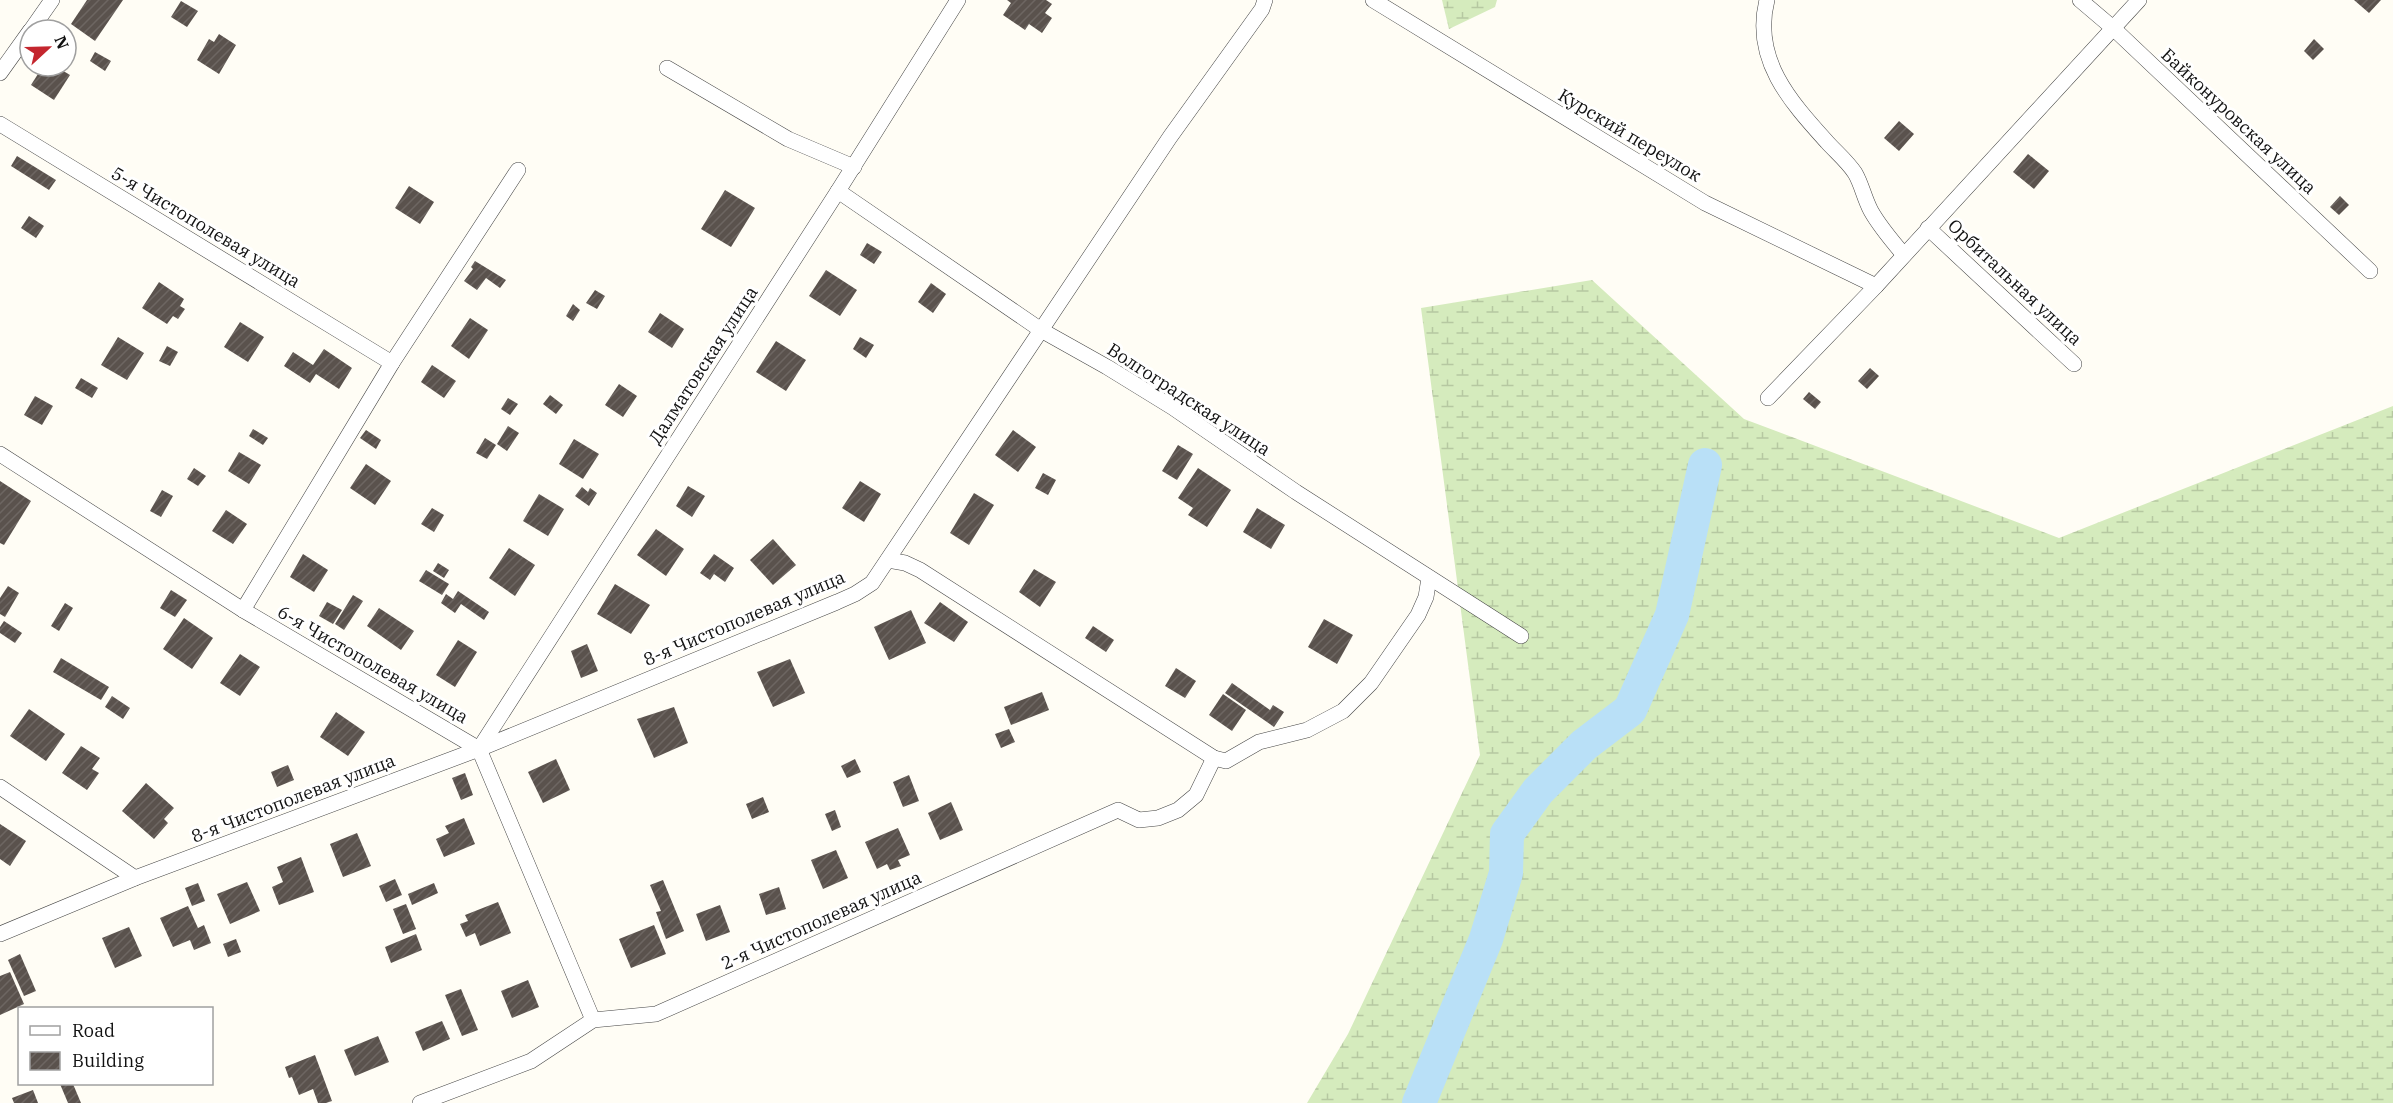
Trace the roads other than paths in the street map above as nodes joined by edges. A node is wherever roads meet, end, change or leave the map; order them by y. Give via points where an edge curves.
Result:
1 (52, 0) edge
2 (957, 0) edge
3 (1265, 0) edge
4 (1373, 0) edge
5 (1767, 0) edge
6 (2080, 0) edge
7 (2139, 0) edge
8 (39, 18) edge
9 (2113, 28) junction
10 (18, 48) edge
11 (667, 68) dead end
12 (0, 73) edge
13 (0, 124) edge
14 (854, 166) junction
15 (518, 170) dead end
16 (838, 191) junction
17 (1928, 228) junction
18 (1904, 255) junction
19 (2370, 272) dead end
20 (1876, 286) junction
21 (1041, 330) junction
22 (392, 363) junction
23 (2074, 364) dead end
24 (1768, 398) dead end
25 (0, 454) edge
26 (888, 560) junction
27 (1429, 578) junction
28 (243, 610) junction
29 (1521, 636) dead end
30 (479, 749) junction
31 (1214, 758) junction
32 (0, 787) edge
33 (135, 878) junction
34 (0, 934) edge
35 (593, 1020) junction
36 (420, 1103) edge

1 - 8 street
2 - 14 street, Далматовская улица
3 - 21 street, 8-я Чистополевая улица
4 - 20 street, Курский переулок via 1705,203
5 - 18 street via 1767,58 1776,78 1853,170 1881,228
6 - 9 street, Байконуровская улица
7 - 9 street
9 - 17 street
9 - 19 street, Байконуровская улица
10 - 12 street
11 - 14 street via 788,139
13 - 22 street, 5-я Чистополевая улица
14 - 16 street, Далматовская улица
15 - 22 street
16 - 21 street, Волгоградская улица
16 - 30 street, Далматовская улица
17 - 18 street
17 - 23 street, Орбитальная улица
18 - 20 street
20 - 24 street
21 - 26 street, 8-я Чистополевая улица
21 - 27 street, Волгоградская улица via 1172,407
22 - 28 street
25 - 28 street, 6-я Чистополевая улица
26 - 30 street, 8-я Чистополевая улица via 872,583 855,594
26 - 31 street via 920,570
27 - 29 street, Волгоградская улица
27 - 31 street via 1418,615 1371,683 1343,711 1308,730 1259,742 1226,761
28 - 30 street, 6-я Чистополевая улица
30 - 33 street, 8-я Чистополевая улица
30 - 35 street
31 - 35 street, 2-я Чистополевая улица via 1196,795 1178,810 1139,820 1118,810 656,1014
32 - 33 street
33 - 34 street, 8-я Чистополевая улица
35 - 36 street, 2-я Чистополевая улица via 531,1061

